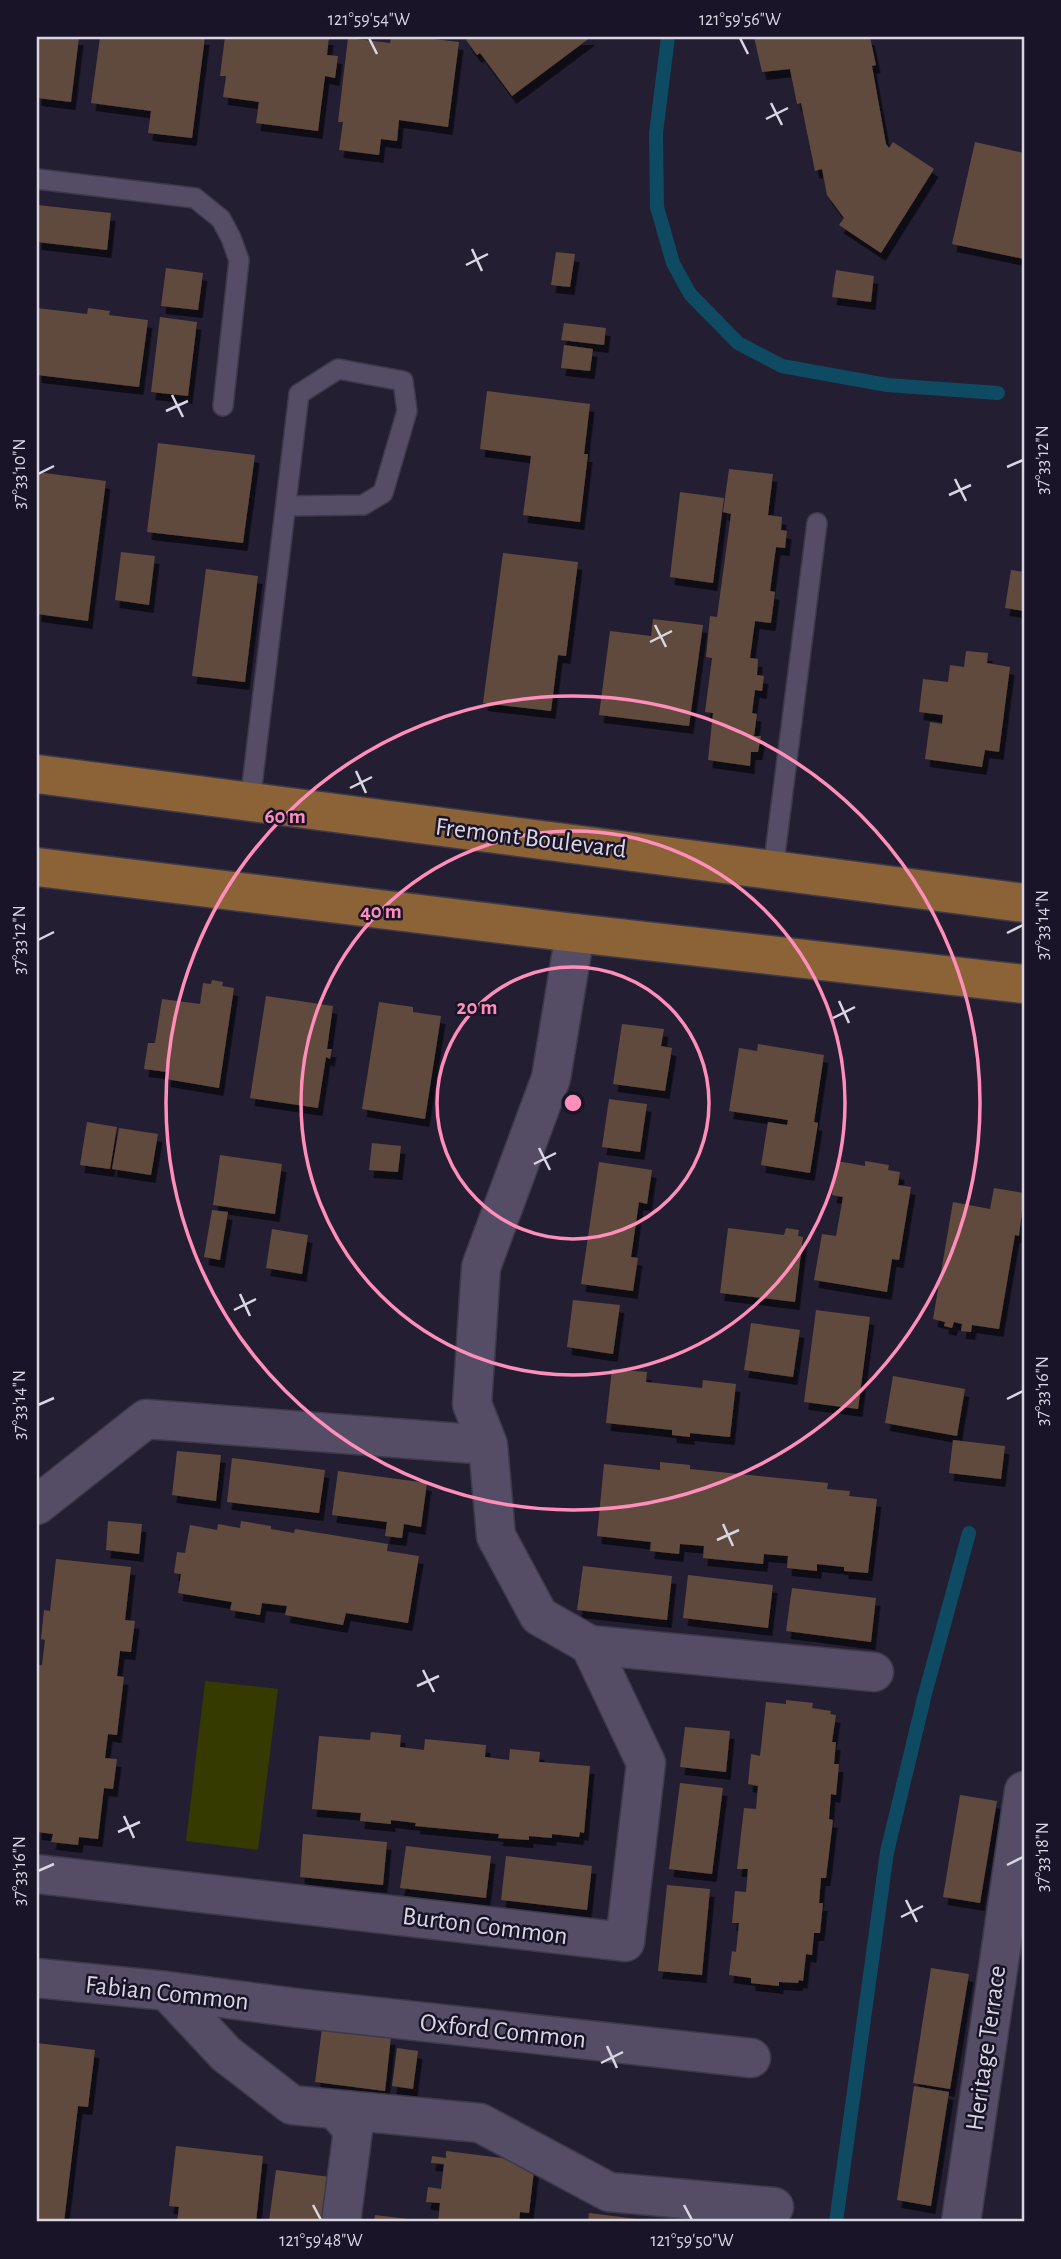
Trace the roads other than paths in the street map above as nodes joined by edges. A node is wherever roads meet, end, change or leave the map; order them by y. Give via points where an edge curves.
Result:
1 (37, 179) edge
2 (223, 406) dead end
3 (286, 506) junction
4 (817, 523) dead end
5 (37, 774) edge
6 (250, 802) junction
7 (37, 867) edge
8 (773, 870) junction
9 (1024, 903) edge
10 (575, 933) junction
11 (1024, 984) edge
12 (488, 1445) junction
13 (37, 1506) edge
14 (590, 1645) junction
15 (874, 1672) dead end
16 (1024, 1791) edge
17 (37, 1874) edge
18 (37, 1978) edge
19 (167, 1991) junction
20 (297, 2008) joint
21 (751, 2059) dead end
22 (336, 2110) junction
23 (774, 2207) dead end
24 (341, 2222) edge
25 (961, 2222) edge

1 - 2 lane via 195,198 221,219 239,261
3 - 3 lane via 299,394 338,369 403,382 407,411 383,493 363,505
3 - 6 lane
4 - 8 lane
5 - 6 main road, Fremont Boulevard
6 - 8 main road, Fremont Boulevard
7 - 10 main road
8 - 9 main road, Fremont Boulevard
10 - 11 main road
10 - 12 street via 551,1078 481,1267 472,1404
12 - 13 street via 146,1419
12 - 14 street via 496,1536 539,1616
14 - 15 street
14 - 17 street, Burton Common via 646,1763 625,1942
16 - 25 street, Heritage Terrace
18 - 19 street, Fabian Common
19 - 20 street, Fabian Common
19 - 22 street via 226,2054 292,2105
20 - 21 street, Oxford Common
22 - 23 street via 480,2123 609,2192
22 - 24 street via 354,2130

